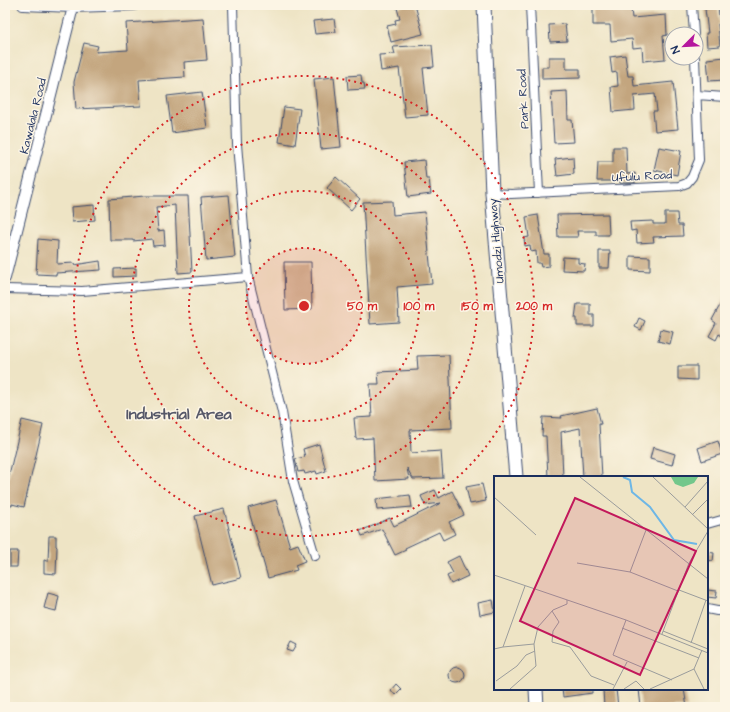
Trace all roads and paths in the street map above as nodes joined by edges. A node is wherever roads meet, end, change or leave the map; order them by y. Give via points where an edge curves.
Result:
1 (23, 5) edge
2 (134, 5) edge
3 (233, 5) edge
4 (484, 5) edge
5 (530, 5) edge
6 (692, 5) edge
7 (74, 6) edge
8 (693, 26) edge
9 (695, 66) edge
10 (696, 95) junction
11 (725, 97) edge
12 (492, 193) junction
13 (539, 193) junction
14 (248, 277) junction
15 (5, 278) edge
16 (5, 289) edge
17 (516, 476) edge
18 (725, 519) edge
19 (708, 524) edge
20 (315, 556) dead end
21 (708, 609) edge
22 (725, 611) edge
23 (536, 690) edge
24 (537, 707) edge

1 - 7 street
2 - 7 street
3 - 14 street via 237,144
4 - 12 highway, Umodzi Highway
5 - 13 street, Park Road
6 - 8 street
7 - 15 street, Kawalala Road
9 - 10 street, Ufulu Road
10 - 11 street
10 - 13 street, Ufulu Road via 698,160 687,183 679,186
12 - 13 street, Ufulu Road
12 - 17 highway, Umodzi Highway
14 - 16 street via 82,291
14 - 20 street via 282,412 293,481
18 - 19 street
21 - 22 street
23 - 24 highway

